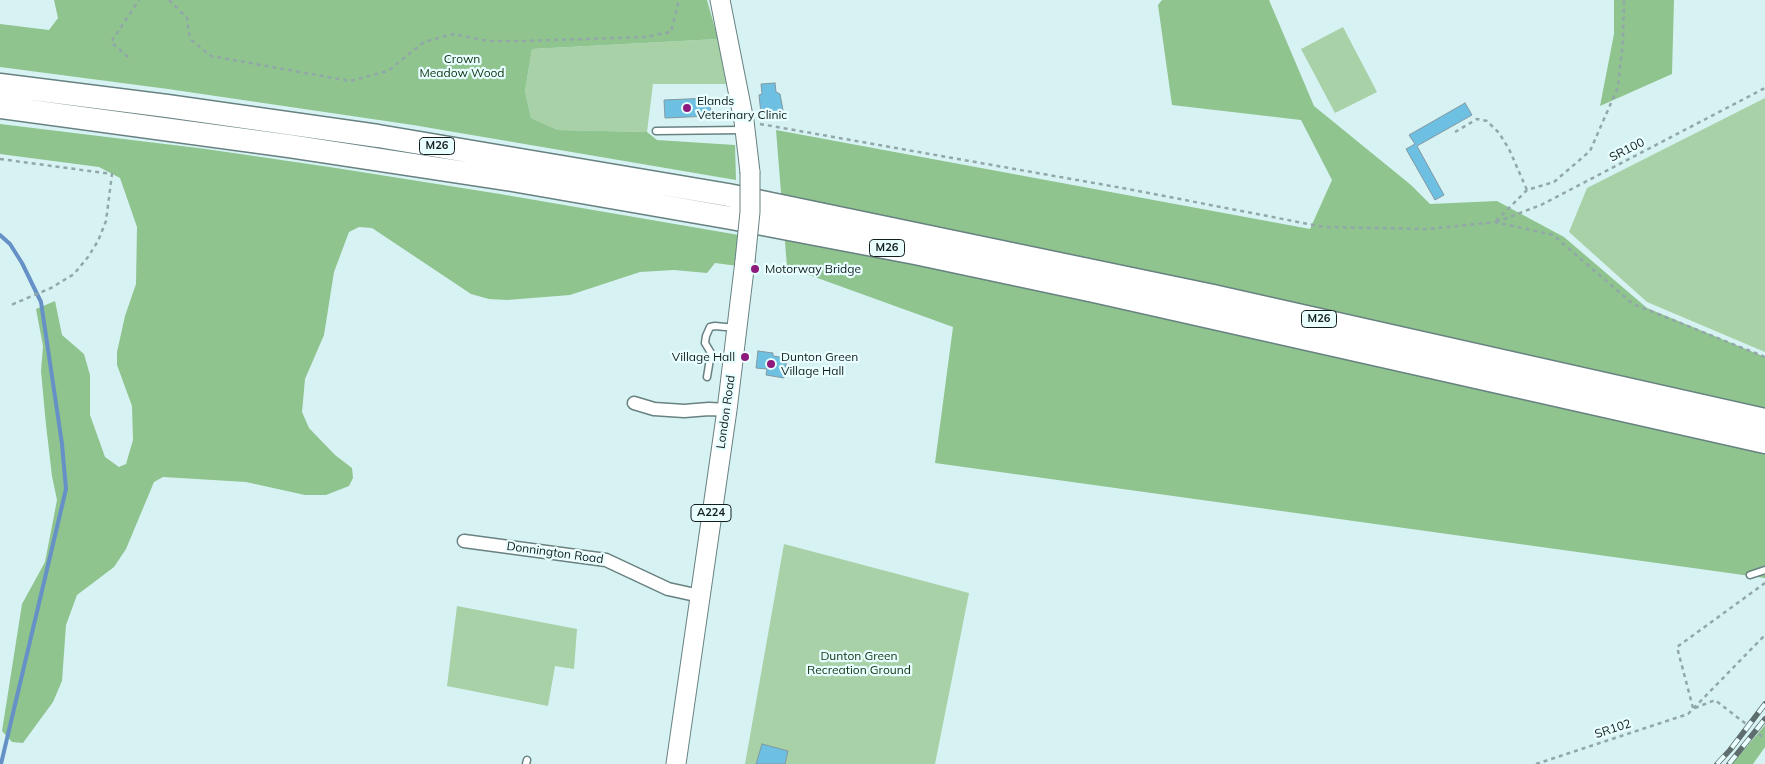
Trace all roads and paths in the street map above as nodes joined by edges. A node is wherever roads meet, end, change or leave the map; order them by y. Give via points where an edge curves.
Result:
1 (139, 0) edge
2 (169, 0) edge
3 (679, 0) edge
4 (720, 0) edge
5 (1624, 0) edge
6 (128, 57) dead end
7 (0, 85) edge
8 (1765, 88) edge
9 (0, 107) edge
10 (745, 125) junction
11 (656, 131) dead end
12 (1455, 132) dead end
13 (0, 158) edge
14 (1527, 190) junction
15 (1495, 222) junction
16 (11, 305) dead end
17 (737, 328) junction
18 (1765, 357) edge
19 (707, 377) dead end
20 (634, 403) dead end
21 (727, 410) junction
22 (1765, 420) edge
23 (1765, 442) edge
24 (464, 540) dead end
25 (1765, 570) edge
26 (1750, 575) dead end
27 (1765, 583) edge
28 (700, 596) junction
29 (1765, 635) edge
30 (1693, 708) junction
31 (1746, 724) dead end
32 (1759, 734) dead end
33 (1765, 739) edge
34 (676, 764) edge
35 (1536, 764) edge

1 - 6 path via 111,42
2 - 3 path via 187,18 190,39 211,56 350,81 388,71 424,42 453,34 488,41 523,41 645,37 671,32
4 - 10 main road, London Road / A224
5 - 14 path via 1618,87 1590,151 1554,182
7 - 22 highway, M26 via 369,135 728,195 1213,296
8 - 15 path, SR100 via 1541,205
9 - 23 highway, M26 via 307,148 731,218 1094,291
10 - 11 lane
10 - 15 path via 1128,189 1324,227 1429,229
10 - 17 main road, London Road / A224, bridge via 750,212
12 - 14 path via 1477,119 1487,121 1499,133
13 - 16 path via 112,174 106,220 98,241 74,274
14 - 15 path
15 - 18 path via 1553,236 1633,304
17 - 19 lane via 710,327 705,343 711,352
17 - 21 main road, London Road / A224
20 - 21 street via 684,411
21 - 28 main road, London Road / A224
24 - 28 street, Donnington Road via 606,560 668,589
25 - 26 lane
27 - 30 path via 1677,647
28 - 34 main road, London Road / A224
29 - 30 path
30 - 31 path via 1715,700
30 - 35 path, SR102 via 1688,714
32 - 33 path

